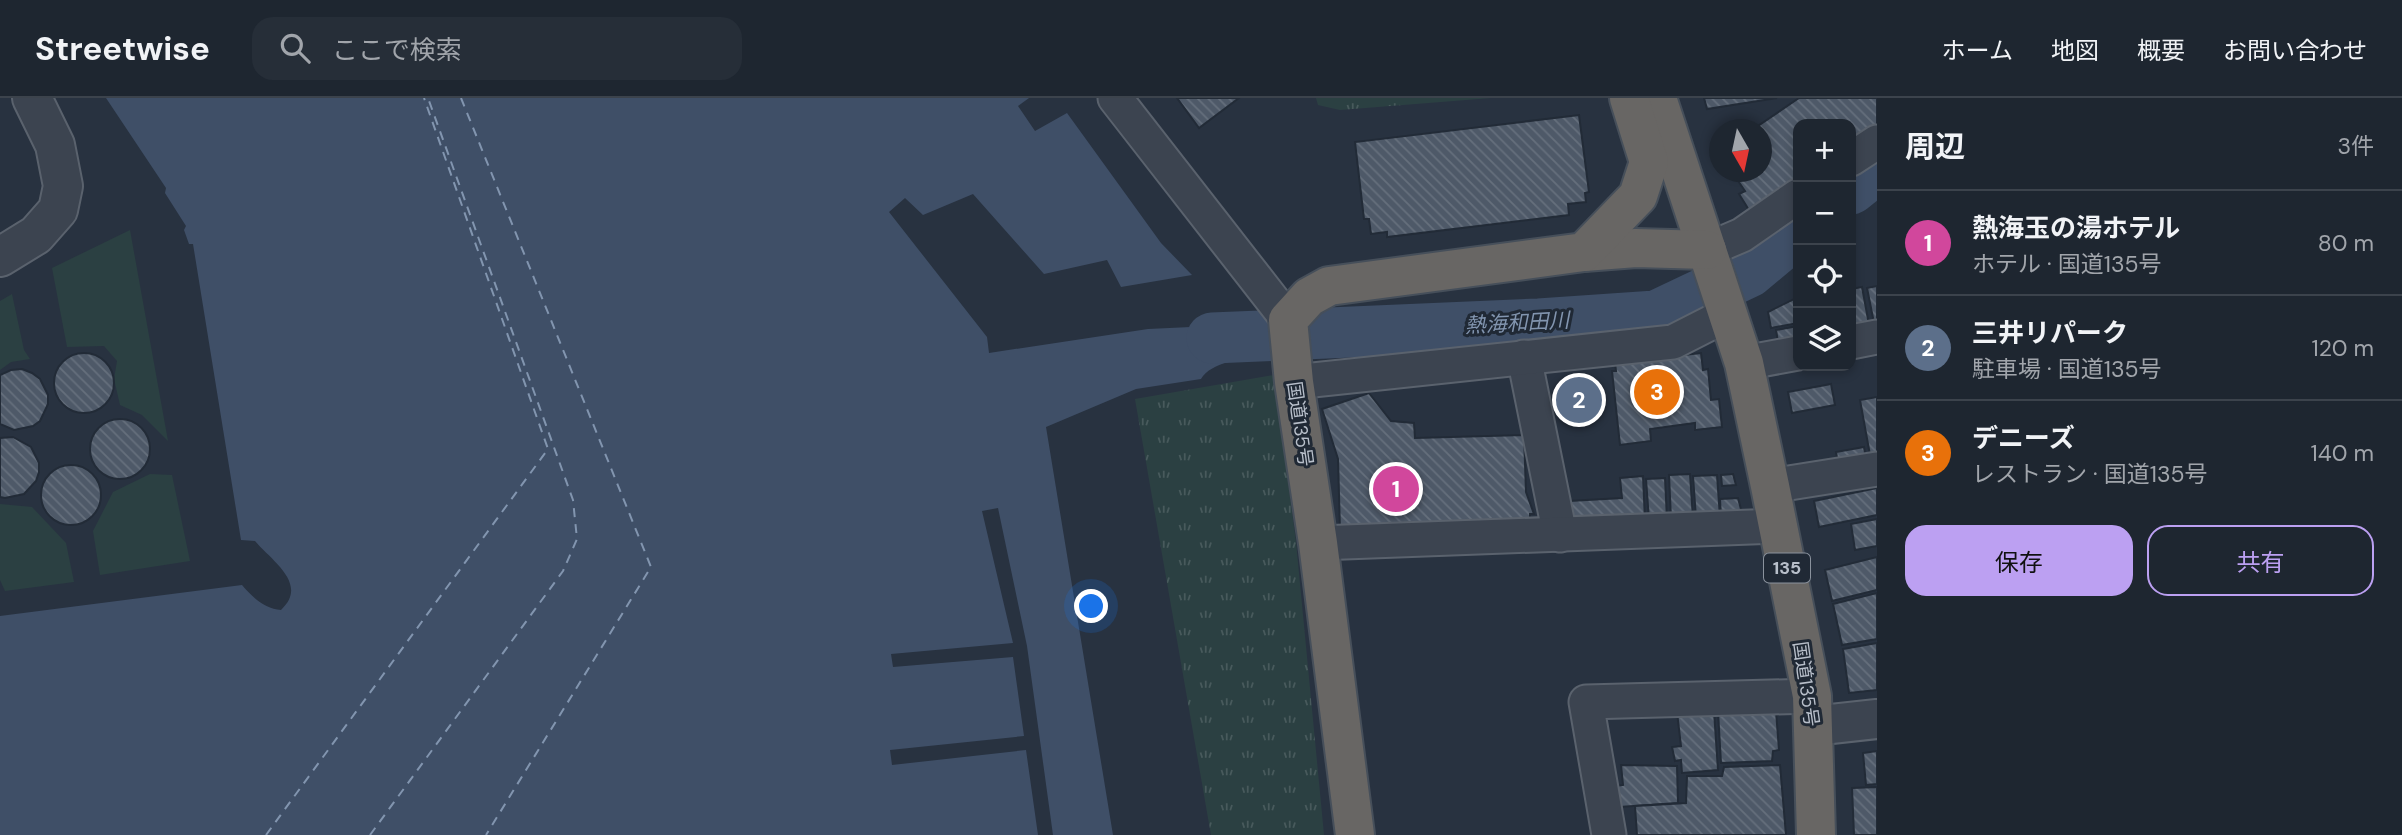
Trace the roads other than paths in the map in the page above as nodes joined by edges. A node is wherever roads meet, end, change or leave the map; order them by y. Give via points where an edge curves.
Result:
1 (32, 98) edge
2 (1115, 98) edge
3 (1629, 98) edge
4 (1657, 98) edge
5 (1877, 142) edge
6 (1856, 156) edge
7 (1793, 199) edge
8 (1707, 250) junction
9 (1584, 252) junction
10 (0, 257) edge
11 (1727, 310) junction
12 (1288, 320) junction
13 (1877, 337) edge
14 (1856, 341) edge
15 (1793, 354) edge
16 (1524, 357) junction
17 (1744, 363) junction
18 (1294, 382) junction
19 (1877, 469) edge
20 (1770, 486) junction
21 (1778, 526) junction
22 (1560, 535) junction
23 (1318, 543) junction
24 (1812, 711) junction
25 (1877, 719) edge
26 (1355, 835) edge
27 (1609, 835) edge
28 (1816, 835) edge

1 - 10 street via 55,145 63,186 58,209 36,236
2 - 12 street
3 - 9 highway via 1649,162 1637,196
4 - 8 highway, 国道135号 / 135
5 - 6 street
7 - 8 street via 1742,235
8 - 9 highway
8 - 11 highway, 国道135号 / 135
9 - 12 highway via 1329,286 1309,297
11 - 16 street via 1673,342
11 - 17 highway, 国道135号 / 135
12 - 18 highway, 国道135号
13 - 14 street
15 - 17 street
16 - 18 street
16 - 22 street
17 - 20 highway, 国道135号 / 135
18 - 23 highway, 国道135号
19 - 20 street
20 - 21 highway, 国道135号 / 135
21 - 22 street
21 - 24 highway, 国道135号 / 135
22 - 23 street
23 - 26 highway, 国道135号
24 - 25 street
24 - 27 street via 1586,702
24 - 28 highway, 国道135号 / 135

